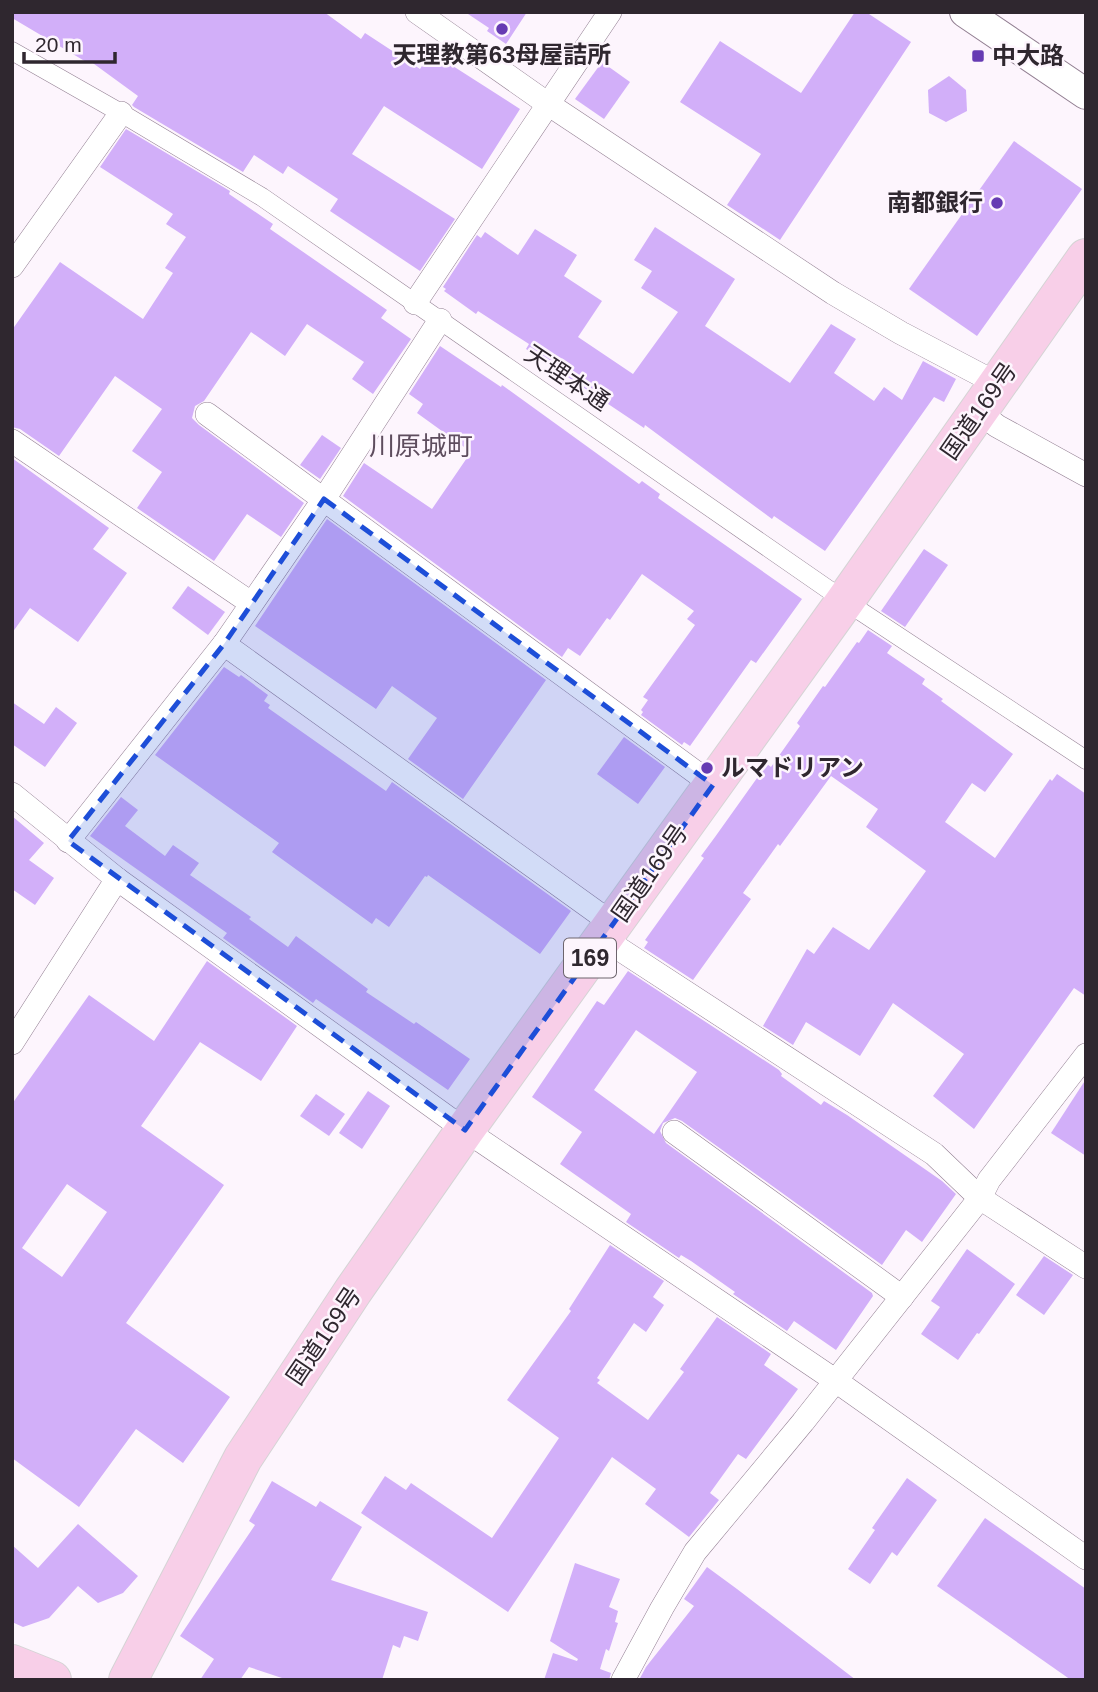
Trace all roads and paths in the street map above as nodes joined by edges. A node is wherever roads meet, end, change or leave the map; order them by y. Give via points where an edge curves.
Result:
1 (417, 12) edge
2 (610, 12) edge
3 (965, 12) edge
4 (12, 51) edge
5 (1086, 93) edge
6 (548, 104) junction
7 (121, 113) junction
8 (1086, 258) edge
9 (12, 266) edge
10 (415, 303) junction
11 (440, 320) junction
12 (988, 398) junction
13 (207, 414) dead end
14 (12, 441) edge
15 (1086, 474) edge
16 (324, 499) junction
17 (845, 601) junction
18 (251, 603) junction
19 (224, 643) junction
20 (1086, 760) edge
21 (713, 785) junction
22 (12, 794) edge
23 (68, 841) junction
24 (117, 879) junction
25 (609, 931) junction
26 (12, 1043) edge
27 (1086, 1055) edge
28 (466, 1130) junction
29 (674, 1132) dead end
30 (980, 1198) junction
31 (1086, 1267) edge
32 (902, 1297) junction
33 (836, 1381) junction
34 (1086, 1558) edge
35 (12, 1664) edge
36 (52, 1680) edge
37 (128, 1680) edge
38 (623, 1680) edge

1 - 6 street
2 - 6 street
3 - 5 street
4 - 7 street, 天理本通
6 - 10 street
6 - 12 street via 832,293 901,333
7 - 9 street
7 - 10 street, 天理本通 via 262,197
8 - 12 highway, 国道169号 / 169
10 - 11 street, 天理本通
11 - 16 street
11 - 17 street, 天理本通
12 - 15 street via 996,426
12 - 17 highway, 国道169号 / 169
13 - 16 street
14 - 18 street
16 - 18 street
16 - 21 street
17 - 20 street, 天理本通
17 - 21 highway, 国道169号 / 169
18 - 19 street
19 - 23 street
19 - 25 street
21 - 25 highway, 国道169号 / 169
22 - 23 street
23 - 24 street
24 - 26 street
24 - 28 street
25 - 28 highway, 国道169号 / 169
25 - 30 street via 934,1154
27 - 30 street
28 - 33 street
28 - 37 highway, 国道169号 / 169 via 243,1458
29 - 32 street
30 - 31 street
30 - 32 street
32 - 33 street
33 - 34 street
33 - 38 street via 695,1552
35 - 36 highway

